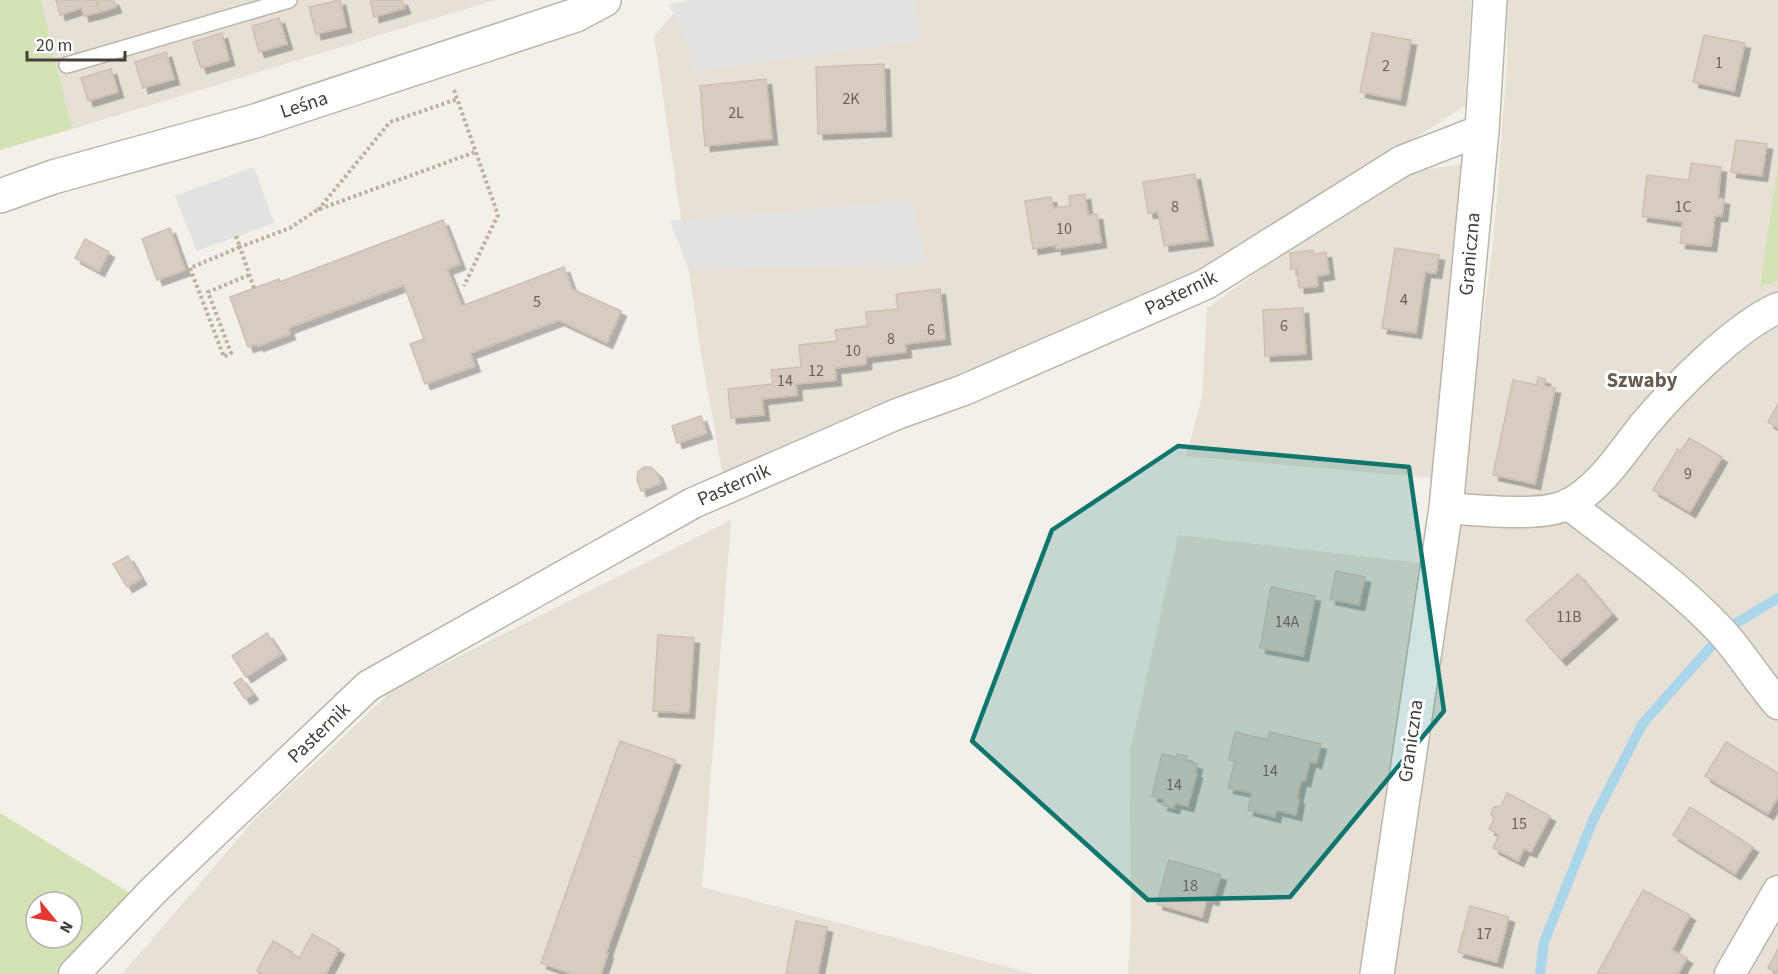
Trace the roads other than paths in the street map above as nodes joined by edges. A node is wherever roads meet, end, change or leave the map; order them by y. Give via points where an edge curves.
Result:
1 (289, 0) edge
2 (604, 0) edge
3 (1490, 0) edge
4 (67, 65) dead end
5 (1482, 130) junction
6 (0, 196) edge
7 (1778, 308) edge
8 (1568, 504) junction
9 (1446, 508) junction
10 (1778, 704) edge
11 (1778, 891) edge
12 (74, 974) edge
13 (1377, 974) edge
14 (1730, 974) edge

1 - 4 lane
2 - 6 street, Leśna via 576,15 255,121 53,177
3 - 5 street, Graniczna
5 - 9 street, Graniczna
5 - 12 street, Pasternik via 1402,161 1206,284 693,503 368,686 153,891
7 - 8 street via 1737,334 1684,382 1608,471
8 - 9 street via 1529,512
8 - 10 street via 1697,607 1723,633
9 - 13 street, Graniczna
11 - 14 street

